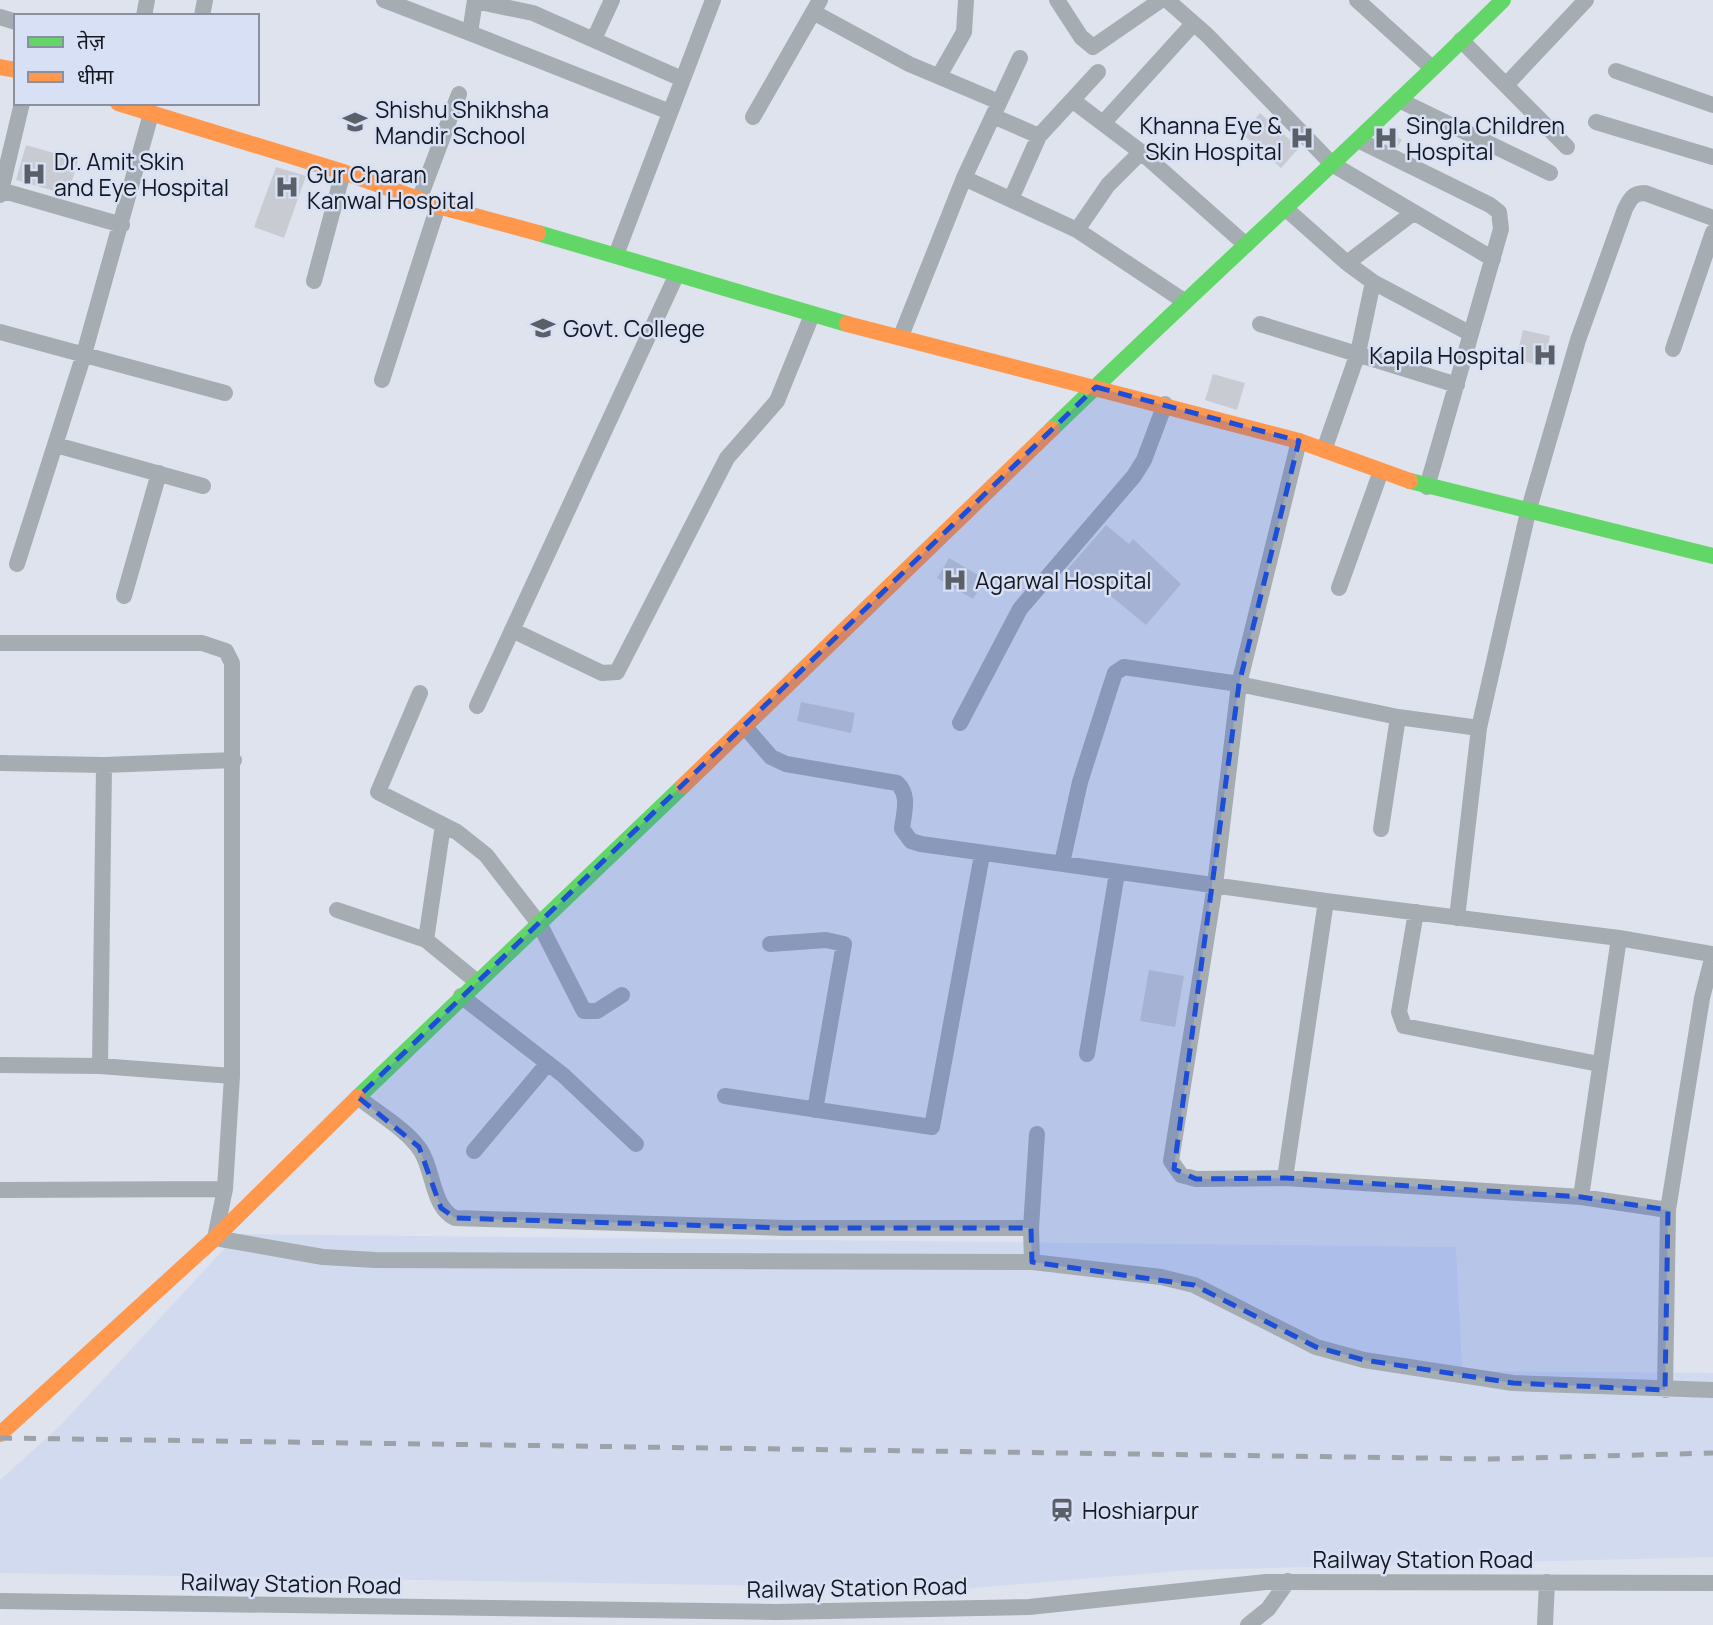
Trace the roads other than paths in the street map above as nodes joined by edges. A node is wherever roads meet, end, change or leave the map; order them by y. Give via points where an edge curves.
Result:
1 (384, 0) edge
2 (612, 0) edge
3 (713, 0) edge
4 (966, 0) edge
5 (1057, 0) edge
6 (1161, 0) edge
7 (1167, 0) edge
8 (1357, 0) edge
9 (1503, 0) edge
10 (1586, 0) edge
11 (475, 1) edge
12 (816, 6) edge
13 (534, 7) edge
14 (1193, 24) junction
15 (470, 33) junction
16 (594, 39) junction
17 (1461, 40) junction
18 (1020, 58) dead end
19 (1432, 68) junction
20 (1616, 71) dead end
21 (1098, 72) dead end
22 (939, 76) junction
23 (682, 79) junction
24 (1506, 85) junction
25 (459, 94) dead end
26 (1072, 100) junction
27 (1399, 100) junction
28 (22, 105) edge
29 (126, 105) edge
30 (1713, 105) edge
31 (996, 109) junction
32 (670, 112) junction
33 (151, 114) junction
34 (752, 117) dead end
35 (1104, 122) junction
36 (1596, 122) dead end
37 (1040, 136) junction
38 (1360, 141) junction
39 (1567, 147) dead end
40 (1141, 152) junction
41 (1713, 157) edge
42 (1332, 164) junction
43 (343, 173) junction
44 (1550, 173) dead end
45 (964, 178) junction
46 (0, 191) edge
47 (1011, 199) junction
48 (419, 200) junction
49 (438, 206) junction
50 (1285, 208) junction
51 (1413, 213) junction
52 (1713, 218) edge
53 (122, 225) junction
54 (1077, 230) junction
55 (1713, 232) edge
56 (1246, 245) junction
57 (616, 255) junction
58 (1493, 259) junction
59 (1347, 263) junction
60 (677, 274) junction
61 (314, 281) dead end
62 (1373, 282) junction
63 (1184, 301) junction
64 (812, 315) junction
65 (1261, 324) dead end
66 (0, 332) edge
67 (1471, 334) junction
68 (901, 336) junction
69 (1673, 349) dead end
70 (1358, 353) junction
71 (84, 354) junction
72 (382, 380) dead end
73 (1457, 385) junction
74 (1096, 387) junction
75 (225, 393) dead end
76 (1165, 404) junction
77 (1299, 441) junction
78 (56, 445) junction
79 (1324, 450) junction
80 (1381, 471) junction
81 (159, 473) junction
82 (203, 486) dead end
83 (1427, 486) junction
84 (1528, 512) junction
85 (1713, 556) edge
86 (17, 564) dead end
87 (1339, 588) dead end
88 (124, 597) dead end
89 (512, 630) junction
90 (0, 643) edge
91 (1239, 684) junction
92 (420, 693) dead end
93 (477, 706) dead end
94 (1398, 717) junction
95 (960, 723) dead end
96 (746, 728) junction
97 (1479, 728) junction
98 (234, 760) junction
99 (0, 763) edge
100 (104, 765) junction
101 (443, 825) junction
102 (1381, 829) dead end
103 (982, 855) junction
104 (1062, 863) junction
105 (1117, 873) junction
106 (1215, 885) junction
107 (1326, 901) junction
108 (337, 910) dead end
109 (1416, 912) junction
110 (1457, 918) junction
111 (540, 925) junction
112 (1619, 938) junction
113 (426, 940) junction
114 (770, 944) dead end
115 (1712, 955) edge
116 (476, 981) junction
117 (622, 995) dead end
118 (461, 996) junction
119 (1087, 1054) dead end
120 (548, 1063) junction
121 (1599, 1064) junction
122 (0, 1065) edge
123 (100, 1066) junction
124 (232, 1076) junction
125 (725, 1096) dead end
126 (358, 1097) junction
127 (815, 1110) junction
128 (1037, 1134) dead end
129 (636, 1144) dead end
130 (474, 1151) dead end
131 (1285, 1178) junction
132 (225, 1189) junction
133 (0, 1190) edge
134 (1581, 1196) junction
135 (1668, 1210) junction
136 (1031, 1227) junction
137 (215, 1238) junction
138 (1032, 1262) junction
139 (1665, 1390) junction
140 (1713, 1390) edge
141 (2, 1430) edge
142 (1288, 1581) junction
143 (1547, 1582) junction
144 (1713, 1583) edge
145 (0, 1601) edge
146 (505, 1617) edge
147 (775, 1619) edge
148 (1248, 1625) edge
149 (1545, 1625) edge

1 - 15 street
2 - 16 street
3 - 23 street
4 - 22 street via 964,32
5 - 6 street via 1093,47
7 - 14 street
8 - 19 street
9 - 17 main road
10 - 24 street
11 - 13 street
11 - 15 street
12 - 22 street via 909,64
12 - 34 street
13 - 16 street
14 - 35 street
14 - 42 street
15 - 32 street
16 - 23 street
17 - 19 main road
17 - 24 street
18 - 31 street
19 - 27 main road
20 - 30 street
21 - 26 street
22 - 31 street
23 - 32 street
24 - 39 street
25 - 48 street
26 - 35 street
26 - 37 street
27 - 38 main road
27 - 44 street
28 - 46 street
29 - 33 main road
31 - 37 street
31 - 45 street
32 - 57 street
33 - 43 main road
33 - 53 street
35 - 40 street
36 - 41 street
37 - 47 street
38 - 42 main road
38 - 58 street via 1499,212 1501,229
40 - 54 street via 1108,186
40 - 56 street
42 - 50 main road
42 - 51 street
43 - 48 main road
43 - 61 street
45 - 47 street
45 - 68 street
46 - 53 street
47 - 54 street
48 - 49 main road
49 - 57 main road
49 - 72 street
50 - 56 main road
50 - 59 street
51 - 58 street
51 - 59 street
52 - 84 street via 1645,192 1630,198 1578,340
53 - 71 street
54 - 63 street
55 - 69 street
56 - 63 main road
57 - 60 main road
58 - 67 street
59 - 62 street
60 - 64 main road
60 - 89 street
62 - 67 street
62 - 70 street
63 - 74 main road
64 - 68 main road
64 - 89 street via 777,401 727,458 617,672 602,673
65 - 70 street
66 - 71 street
67 - 73 street
68 - 74 main road
70 - 73 street
70 - 79 street
71 - 75 street
71 - 78 street
73 - 83 street
74 - 76 main road
74 - 96 main road
76 - 77 main road
76 - 95 street via 1135,475 1020,609
77 - 79 main road
77 - 91 street
78 - 81 street
78 - 86 street
79 - 80 main road
80 - 83 main road
80 - 87 street
81 - 82 street
81 - 88 street
83 - 84 main road
84 - 85 main road
84 - 97 street
89 - 93 street
90 - 98 street via 202,643 226,651 232,663
91 - 94 street
91 - 104 street via 1124,667 1115,673 1080,782
91 - 106 street
92 - 101 street via 378,792
94 - 97 street
94 - 102 street
96 - 103 street via 772,757 786,764 897,783 906,800 902,829 911,841
96 - 111 main road
97 - 110 street
98 - 100 street
98 - 124 street
99 - 100 street
100 - 123 street
101 - 111 street via 486,855
101 - 113 street
103 - 104 street
103 - 127 street via 934,1125 926,1128
104 - 105 street
105 - 106 street
105 - 119 street
106 - 107 street
106 - 131 street via 1171,1161 1181,1175 1196,1179
107 - 109 street
107 - 131 street
108 - 113 street
109 - 110 street
109 - 121 street via 1399,1012 1404,1026
110 - 112 street
111 - 116 main road
111 - 117 street via 584,1011 597,1011
112 - 115 street
112 - 121 street
113 - 116 street
114 - 127 street via 826,940 844,944
115 - 135 street
116 - 118 main road
118 - 120 street
118 - 126 main road
120 - 129 street
120 - 130 street
121 - 134 street
122 - 123 street
123 - 124 street
124 - 132 street
125 - 127 street
126 - 136 street via 419,1147 441,1208 455,1218 786,1228
126 - 137 main road
128 - 136 street
131 - 134 street
132 - 133 street
132 - 137 street
134 - 135 street
135 - 139 street
136 - 138 street
137 - 138 street via 376,1260
137 - 141 main road
138 - 139 street via 1194,1285 1316,1347 1364,1360 1513,1383
139 - 140 street
142 - 143 street, Railway Station Road
142 - 147 street, Railway Station Road via 1029,1607
142 - 148 street via 1268,1609
143 - 144 street, Railway Station Road
143 - 149 street
145 - 146 street, Railway Station Road
146 - 147 street, Railway Station Road

